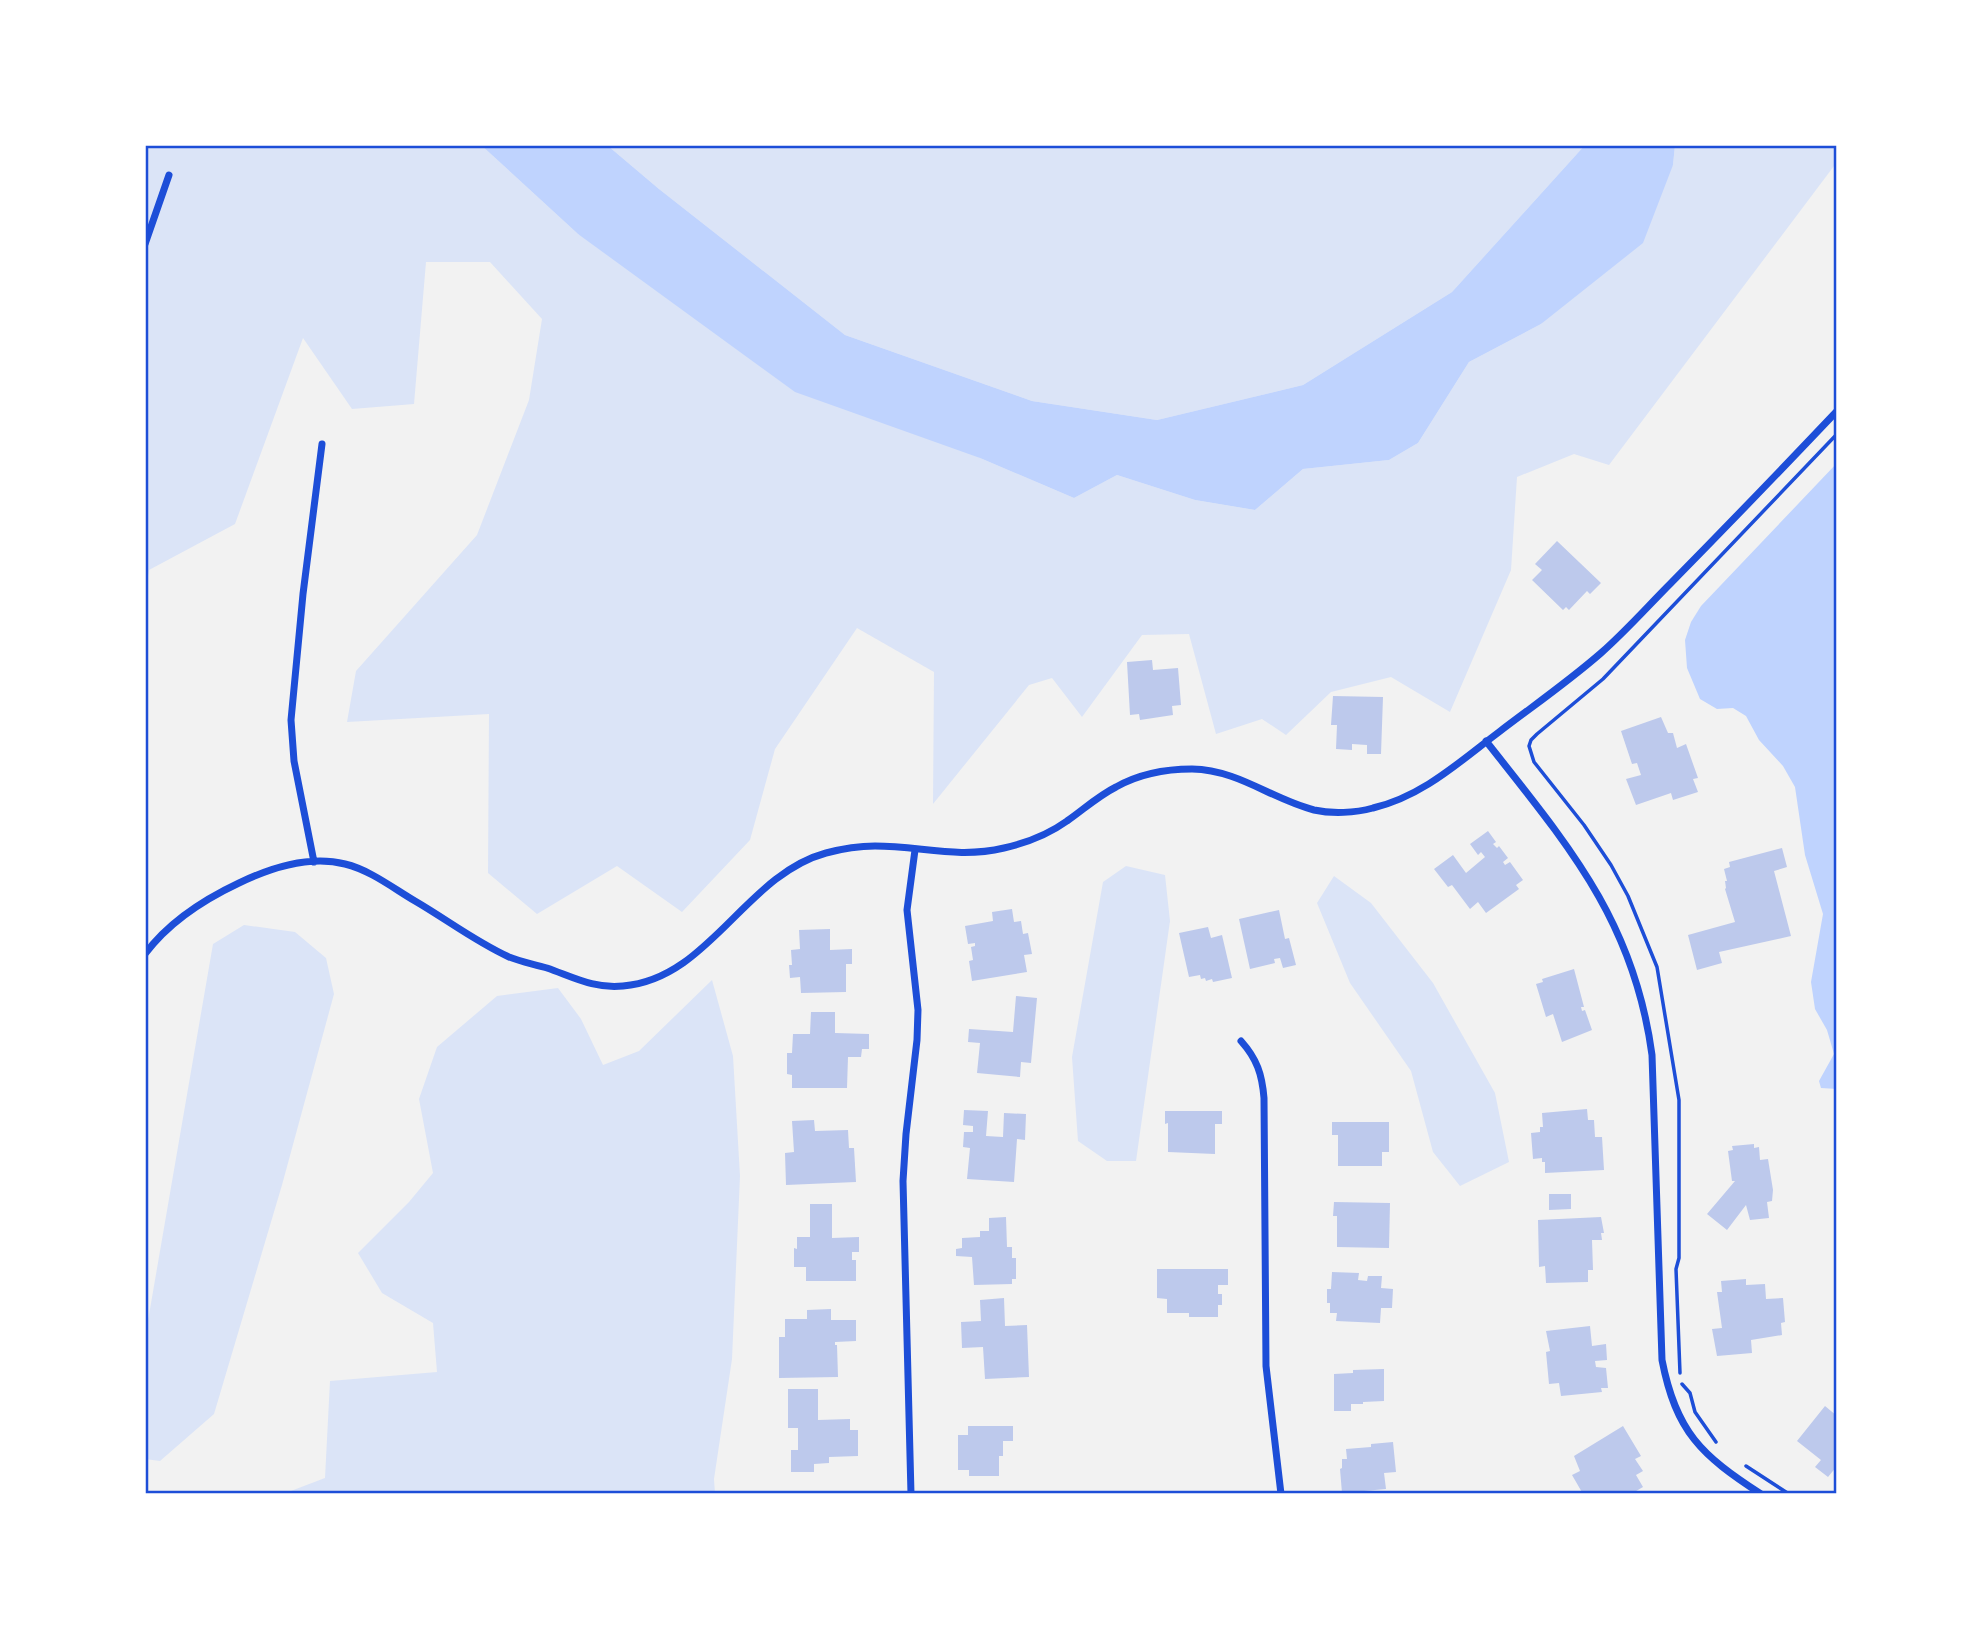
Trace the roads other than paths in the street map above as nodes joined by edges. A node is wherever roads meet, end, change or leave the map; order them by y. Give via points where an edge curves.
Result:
1 (169, 175) dead end
2 (145, 244) edge
3 (1837, 411) edge
4 (322, 444) dead end
5 (1486, 741) junction
6 (915, 850) junction
7 (314, 862) junction
8 (145, 954) edge
9 (1241, 1041) dead end
10 (911, 1494) edge
11 (1282, 1494) edge
12 (1761, 1494) edge

1 - 2 street
3 - 5 street via 1602,652
4 - 7 street via 291,720 294,761
5 - 6 street via 1442,777 1411,795 1368,810 1316,811 1227,774 1165,771 1113,788 1041,836 968,853
5 - 12 street via 1584,869 1622,939 1647,1019 1652,1055 1662,1360 1668,1389 1677,1412 1702,1449
6 - 7 street via 872,845 803,862 780,874 681,963 646,983 618,987 589,986 510,957 372,876 345,864
6 - 10 street via 907,910 918,1010 904,1181
7 - 8 street via 266,870 220,892 182,918
9 - 11 street via 1261,1072 1264,1098 1266,1366

